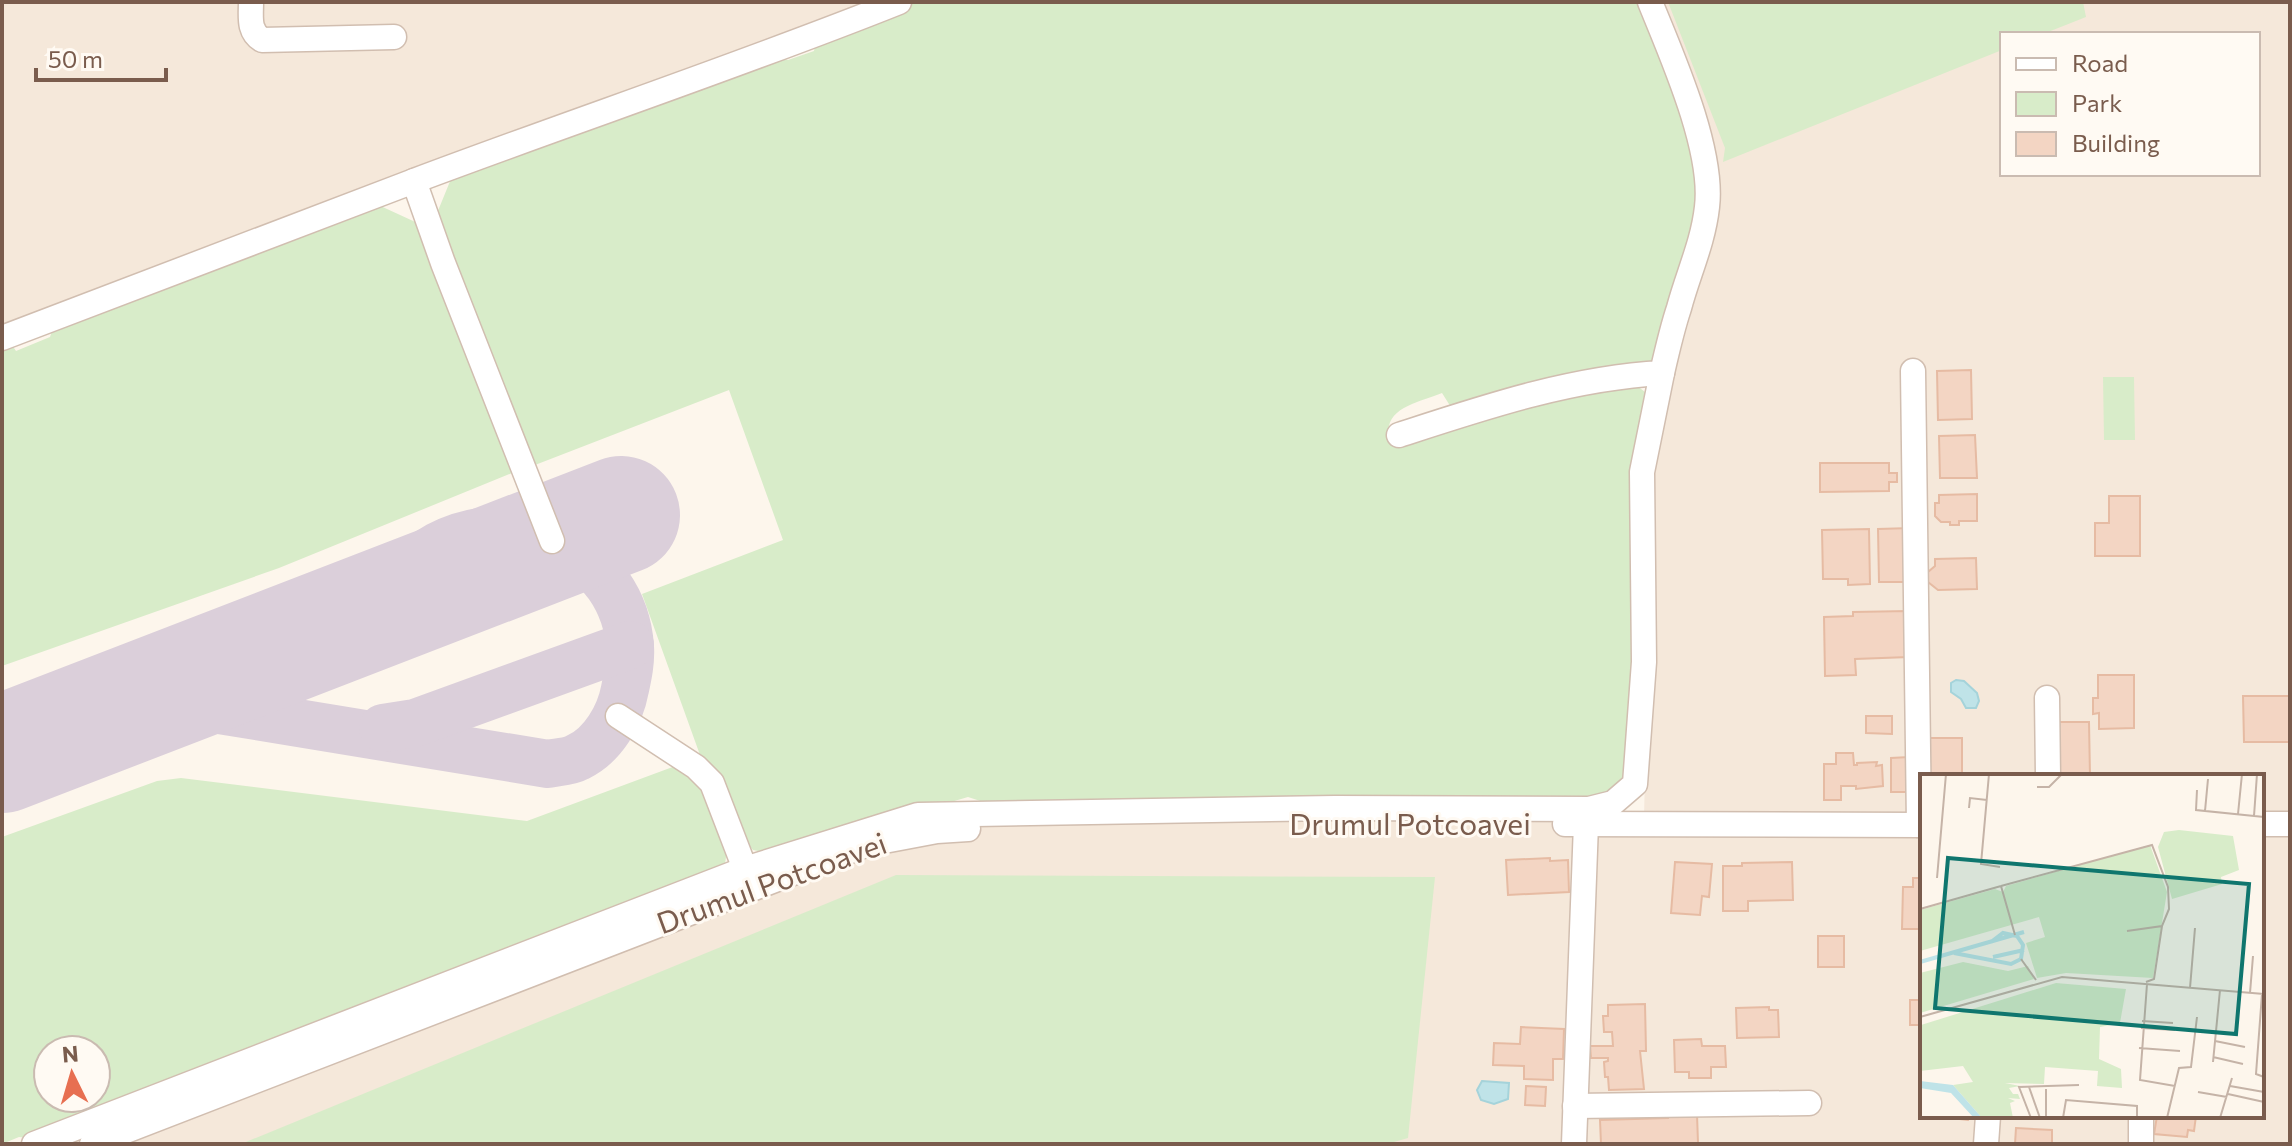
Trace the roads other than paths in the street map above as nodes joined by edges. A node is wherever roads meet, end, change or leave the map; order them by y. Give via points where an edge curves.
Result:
1 (251, 2) edge
2 (899, 2) edge
3 (1650, 2) edge
4 (394, 37) dead end
5 (414, 181) junction
6 (2, 338) edge
7 (1913, 371) dead end
8 (1662, 373) junction
9 (1399, 435) dead end
10 (552, 541) dead end
11 (2047, 698) dead end
12 (618, 716) dead end
13 (2048, 774) edge
14 (1635, 784) junction
15 (1586, 824) junction
16 (1633, 824) junction
17 (2264, 824) edge
18 (2290, 824) edge
19 (1920, 825) edge
20 (745, 869) junction
21 (1809, 1103) dead end
22 (1575, 1106) junction
23 (1988, 1118) edge
24 (2141, 1118) edge
25 (34, 1144) edge
26 (92, 1144) edge
27 (1574, 1144) edge
28 (1986, 1144) edge
29 (2141, 1144) edge

1 - 4 street via 251,27 262,40
2 - 5 street
3 - 8 street via 1680,76 1704,158 1708,204
5 - 6 street
5 - 10 street
7 - 19 street
8 - 9 street via 1623,375 1534,393
8 - 14 street via 1642,472 1644,662
11 - 13 street
12 - 20 street via 712,783
14 - 16 street
14 - 20 street via 1613,803 1589,809 918,815
15 - 16 street, Drumul Potcoavei
15 - 22 street
15 - 26 street, Drumul Potcoavei via 1028,825 937,831 868,844
16 - 19 street, Drumul Potcoavei
17 - 18 street
20 - 25 street
21 - 22 street
22 - 27 street
23 - 28 street
24 - 29 street

